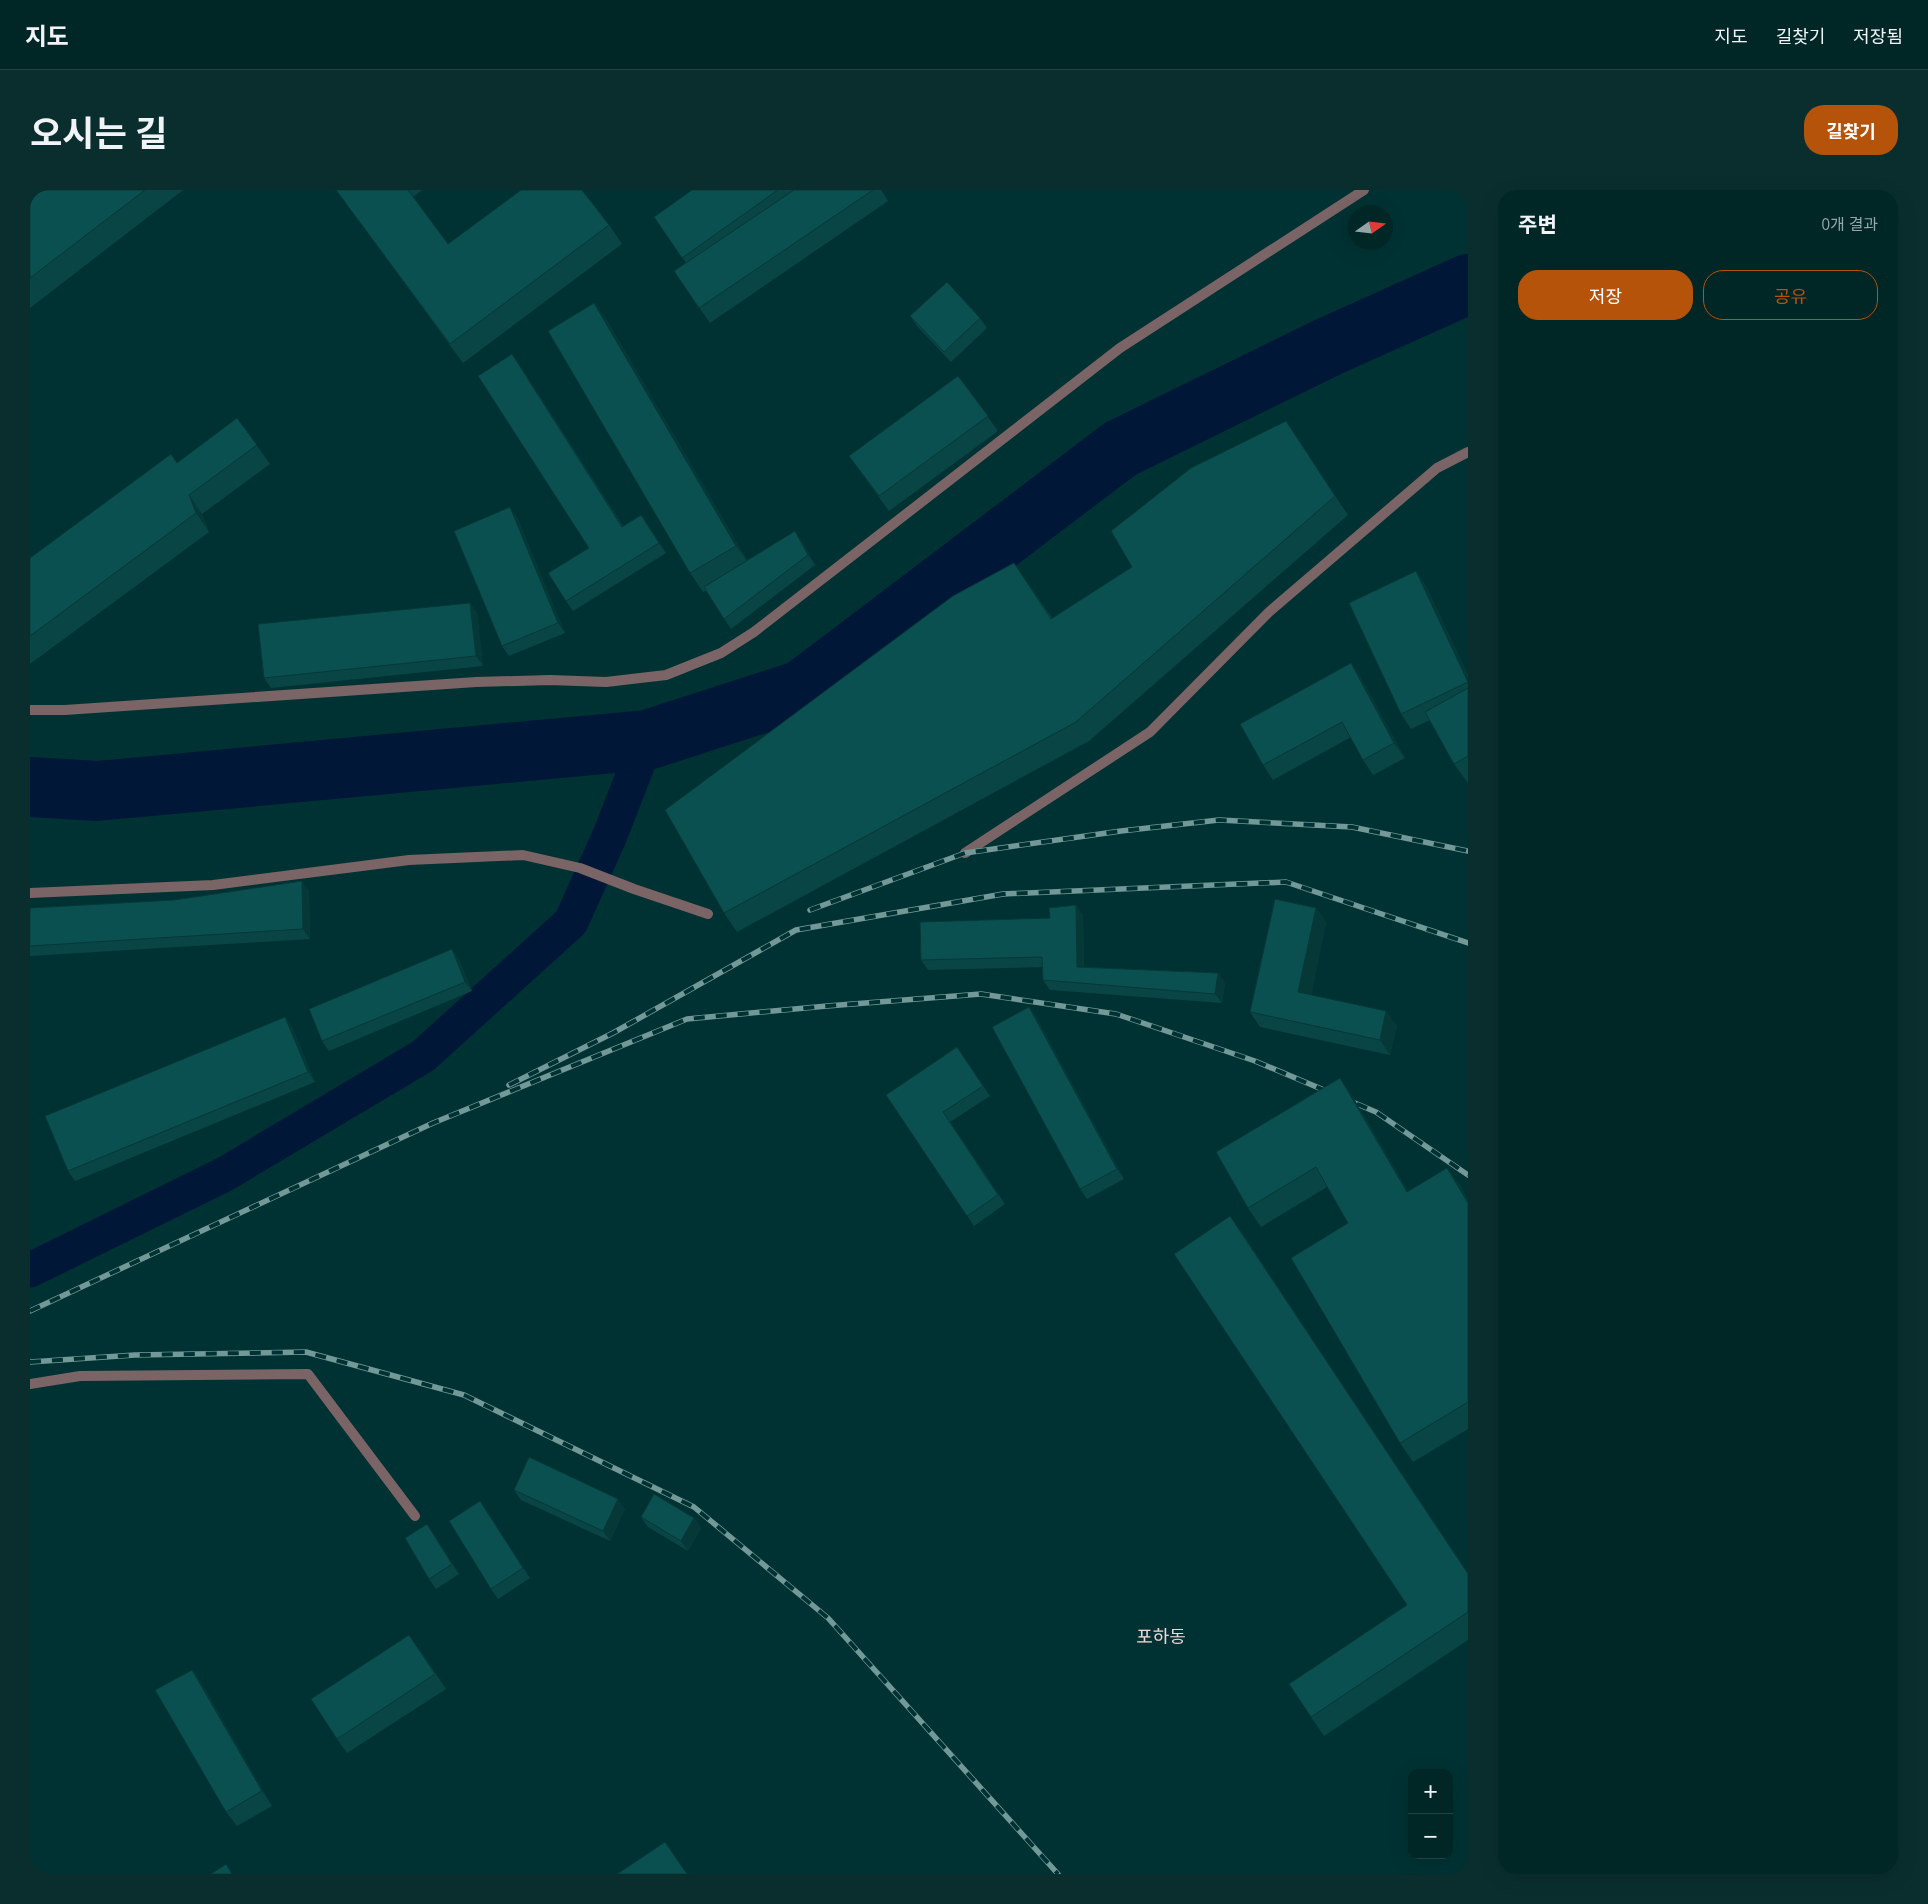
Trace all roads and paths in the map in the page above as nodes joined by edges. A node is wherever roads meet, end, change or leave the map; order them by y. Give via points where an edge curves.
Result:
1 (1364, 190) edge
2 (1468, 452) edge
3 (30, 710) edge
4 (965, 853) dead end
5 (30, 893) edge
6 (708, 914) edge
7 (30, 1384) edge
8 (415, 1516) dead end

1 - 3 street via 1120,348 754,632 721,653 666,675 606,682 476,682
2 - 4 street via 1437,468 1269,612 1150,732
5 - 6 street via 213,885 409,860 523,855 580,868
7 - 8 street via 80,1376 308,1374

